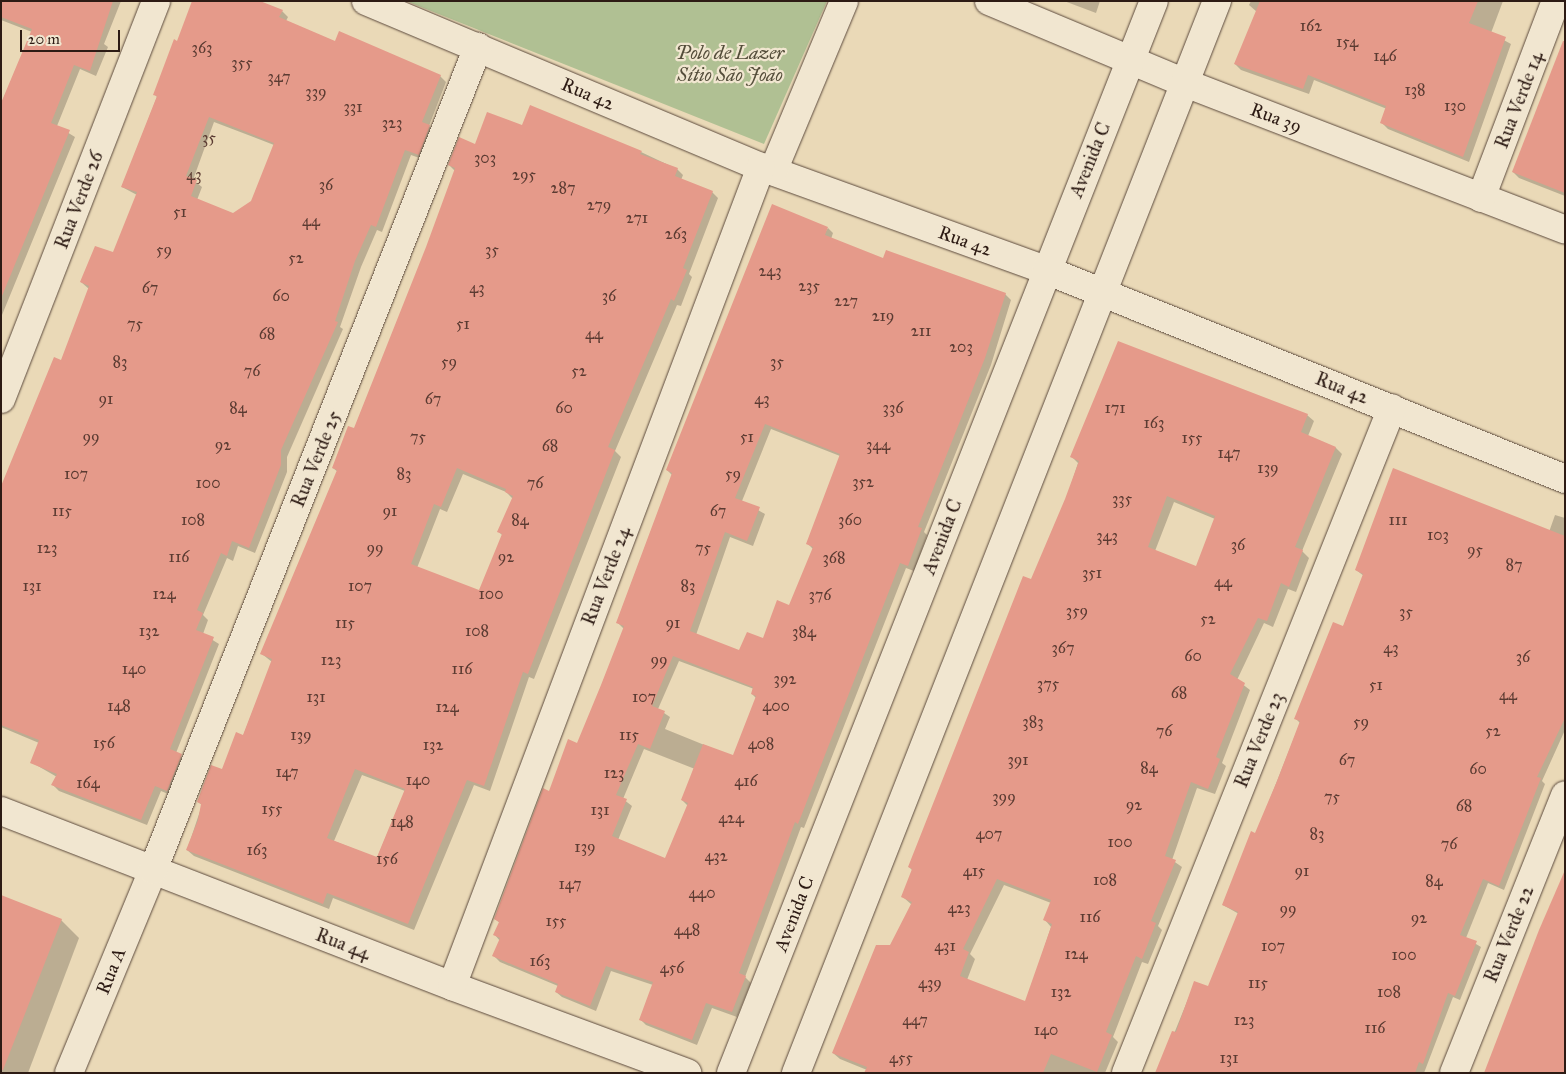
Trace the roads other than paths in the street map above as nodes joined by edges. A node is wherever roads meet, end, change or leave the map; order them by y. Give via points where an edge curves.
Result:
1 (156, 1) edge
2 (366, 1) edge
3 (844, 1) edge
4 (989, 1) edge
5 (1154, 1) edge
6 (1217, 1) edge
7 (1556, 1) edge
8 (478, 47) junction
9 (1131, 58) junction
10 (1186, 83) junction
11 (767, 169) junction
12 (1481, 198) junction
13 (1565, 230) edge
14 (1046, 270) junction
15 (1100, 292) junction
16 (1, 399) edge
17 (1392, 408) junction
18 (1565, 478) edge
19 (1565, 795) edge
20 (1, 811) edge
21 (153, 870) junction
22 (452, 986) junction
23 (69, 1073) edge
24 (686, 1073) edge
25 (731, 1073) edge
26 (796, 1073) edge
27 (1126, 1073) edge
28 (1454, 1073) edge

1 - 16 street, Rua Verde 26
2 - 8 street, Rua 42
3 - 11 street, Rua Verde 24
4 - 9 street, Rua 39
5 - 9 street, Avenida C
6 - 10 street
7 - 12 street, Rua Verde 14
8 - 11 street, Rua 42
8 - 21 street, Rua Verde 25
9 - 10 street, Rua 39
9 - 14 street, Avenida C
10 - 12 street, Rua 39
10 - 15 street
11 - 14 street, Rua 42
11 - 22 street, Rua Verde 24
12 - 13 street, Rua 39
14 - 15 street, Rua 42
14 - 25 street, Avenida C
15 - 17 street, Rua 42
15 - 26 street
17 - 18 street, Rua 42
17 - 27 street, Rua Verde 23
19 - 28 street, Rua Verde 22
20 - 21 street, Rua 44
21 - 22 street, Rua 44
21 - 23 street, Rua A
22 - 24 street, Rua 44

